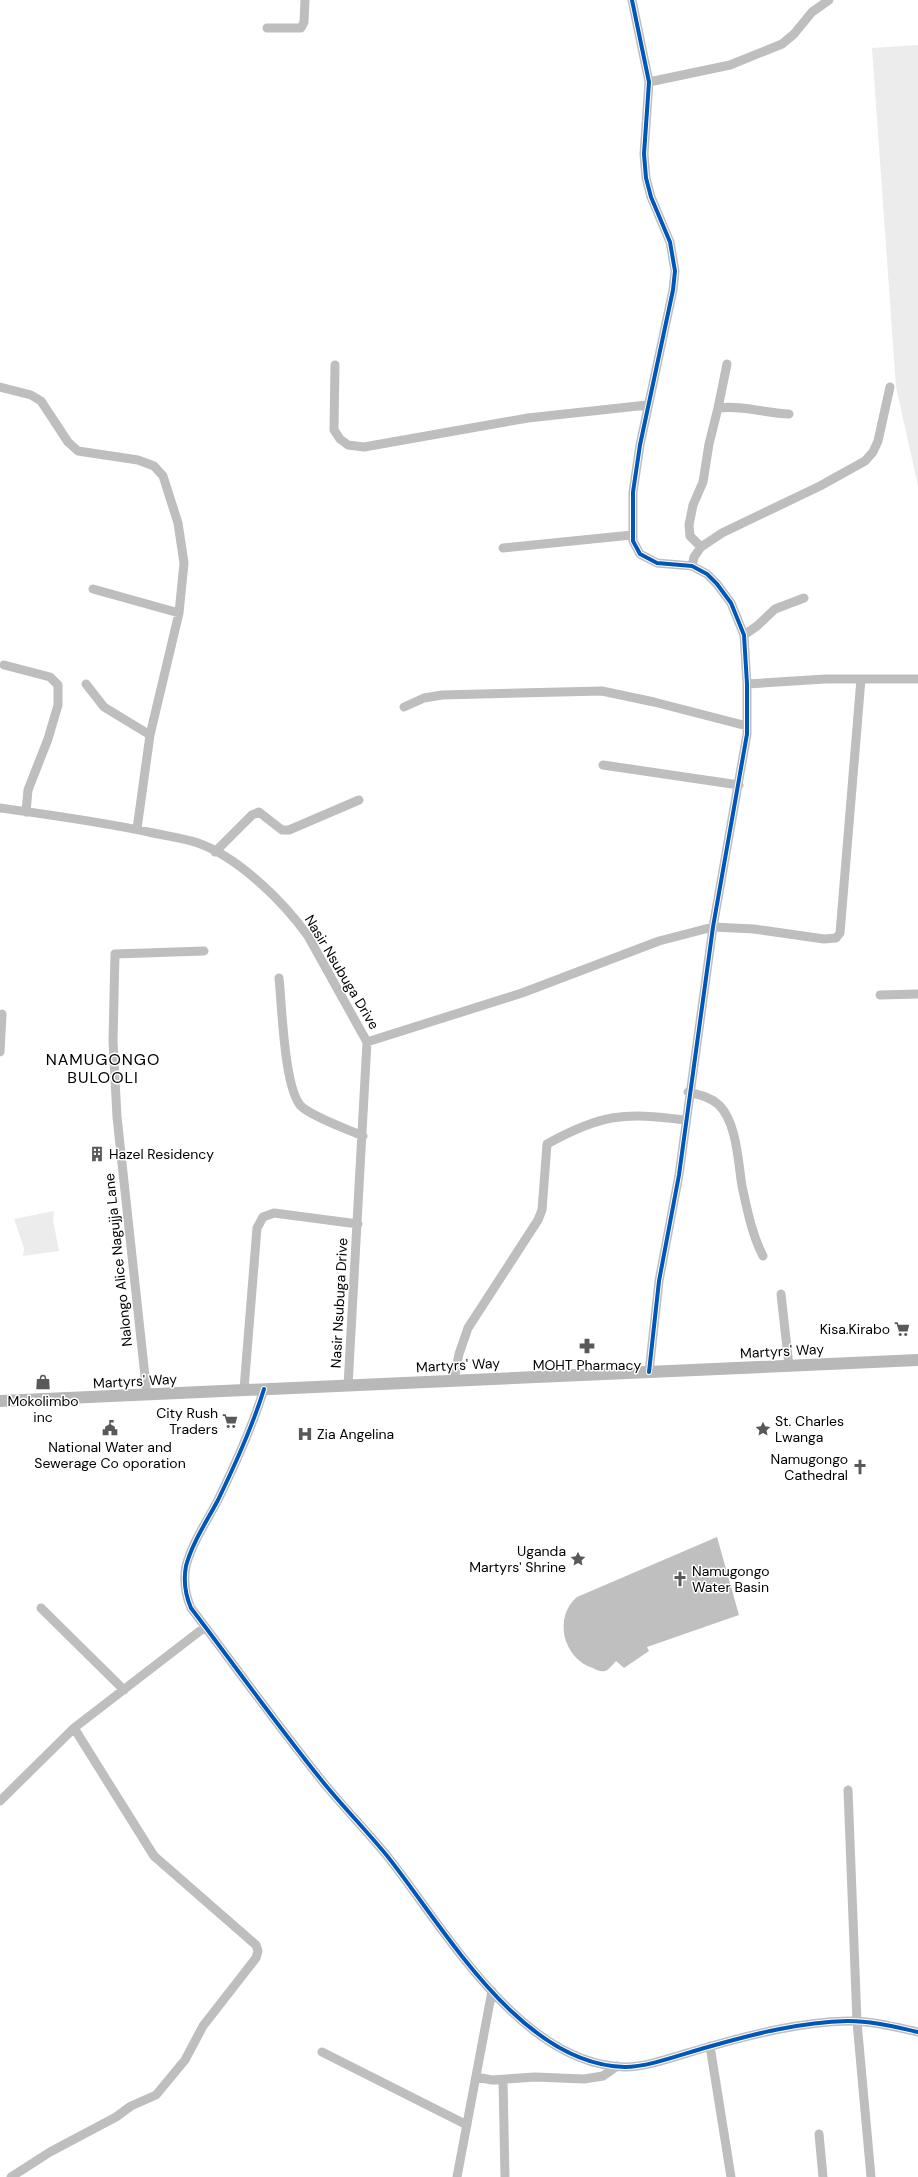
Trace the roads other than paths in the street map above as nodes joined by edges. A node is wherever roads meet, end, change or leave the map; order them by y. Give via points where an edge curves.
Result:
1 (305, 0) edge
2 (632, 0) edge
3 (829, 0) edge
4 (268, 28) dead end
5 (649, 82) junction
6 (727, 364) dead end
7 (335, 365) dead end
8 (0, 387) edge
9 (890, 387) dead end
10 (647, 405) junction
11 (718, 408) junction
12 (789, 414) dead end
13 (632, 535) junction
14 (701, 547) junction
15 (503, 548) dead end
16 (692, 566) junction
17 (93, 589) dead end
18 (804, 598) dead end
19 (179, 613) junction
20 (744, 635) junction
21 (4, 665) dead end
22 (860, 678) junction
23 (918, 679) edge
24 (86, 684) dead end
25 (747, 684) junction
26 (404, 707) dead end
27 (747, 726) junction
28 (150, 735) junction
29 (603, 765) dead end
30 (739, 785) junction
31 (358, 800) dead end
32 (0, 808) edge
33 (26, 812) junction
34 (137, 829) junction
35 (215, 852) junction
36 (713, 927) junction
37 (204, 951) dead end
38 (279, 978) dead end
39 (918, 994) edge
40 (880, 995) dead end
41 (2, 1014) dead end
42 (368, 1042) junction
43 (0, 1052) edge
44 (688, 1092) junction
45 (685, 1120) junction
46 (363, 1136) junction
47 (358, 1224) junction
48 (763, 1256) dead end
49 (781, 1294) dead end
50 (918, 1360) edge
51 (789, 1366) junction
52 (649, 1372) junction
53 (454, 1380) junction
54 (348, 1386) junction
55 (244, 1389) junction
56 (264, 1390) junction
57 (147, 1395) junction
58 (0, 1401) edge
59 (41, 1608) dead end
60 (205, 1627) junction
61 (124, 1690) junction
62 (74, 1728) junction
63 (848, 1790) dead end
64 (0, 1801) edge
65 (492, 1991) junction
66 (857, 2022) junction
67 (918, 2032) edge
68 (710, 2046) junction
69 (322, 2052) dead end
70 (617, 2066) junction
71 (476, 2077) junction
72 (503, 2080) junction
73 (467, 2125) junction
74 (819, 2134) dead end
75 (10, 2177) edge
76 (457, 2177) edge
77 (505, 2177) edge
78 (731, 2177) edge
79 (823, 2177) edge
80 (871, 2177) edge

1 - 4 street via 304,22 301,28
2 - 5 street
3 - 5 street via 821,4 782,44 730,64
5 - 10 street via 644,154 646,178 670,242 675,271
6 - 11 street
7 - 10 street via 334,430 348,445 364,447 528,418
8 - 19 street via 36,397 68,442 78,451 150,463 163,476 182,545 184,563
9 - 14 street via 878,441 873,452 864,461 820,486 722,533
10 - 13 street via 633,492
11 - 12 street via 731,406 772,414
11 - 14 street via 703,482 693,505 689,525 690,536
13 - 15 street
13 - 16 street via 636,549 647,559 657,563
14 - 16 street via 694,557
16 - 20 street via 718,584 731,603
17 - 19 street
18 - 20 street via 775,609
19 - 28 street
20 - 25 street
21 - 33 street via 50,677 58,686 58,705 28,790
22 - 23 street
22 - 25 street
22 - 36 street via 839,936 833,940 754,929
24 - 28 street via 104,707
25 - 27 street
26 - 27 street via 424,698 442,695 602,691
27 - 30 street
28 - 34 street
29 - 30 street
30 - 36 street
31 - 35 street via 289,830 282,830 259,812 252,815
32 - 33 street, Nasir Nsubuga Drive
33 - 34 street, Nasir Nsubuga Drive
34 - 35 street, Nasir Nsubuga Drive via 198,842
35 - 42 street, Nasir Nsubuga Drive via 258,882 298,922
36 - 42 street via 659,941 522,993
36 - 44 street
37 - 57 street, Nalongo Alice Nagujja Lane via 115,954 113,1041 117,1117
38 - 46 street via 293,1094 298,1103 309,1112
39 - 40 street
41 - 43 street
42 - 46 street, Nasir Nsubuga Drive
44 - 45 street
44 - 48 street via 710,1098 720,1106 728,1120 739,1154 742,1185 755,1239
45 - 52 street via 659,1281
45 - 53 street via 650,1115 616,1116 576,1128 547,1144 542,1210 468,1328
46 - 47 street, Nasir Nsubuga Drive
47 - 54 street, Nasir Nsubuga Drive
47 - 55 street via 274,1212 261,1220 257,1228 254,1257
49 - 51 street
50 - 51 main road, Martyrs' Way
51 - 52 main road, Martyrs' Way
52 - 53 main road, Martyrs' Way
53 - 54 main road, Martyrs' Way
54 - 56 main road, Martyrs' Way
55 - 56 main road, Martyrs' Way
55 - 57 main road, Martyrs' Way
56 - 60 street via 241,1454 190,1553 186,1566 186,1596 191,1608
57 - 58 main road, Martyrs' Way
59 - 61 street
60 - 61 street
60 - 65 street via 323,1782 388,1857 462,1958
61 - 62 street
62 - 64 street
62 - 75 street via 154,1856 256,1945 258,1951 256,1958 203,2026 184,2060 156,2095 130,2106 116,2117 50,2152
63 - 66 street
65 - 70 street via 522,2020 559,2047 574,2055
65 - 71 street
66 - 67 street via 889,2025
66 - 68 street via 818,2023 778,2029
66 - 80 street
68 - 70 street via 633,2066
68 - 78 street
69 - 73 street
70 - 72 street via 608,2073 594,2078 535,2077
71 - 72 street
71 - 73 street
72 - 77 street
73 - 76 street
74 - 79 street

